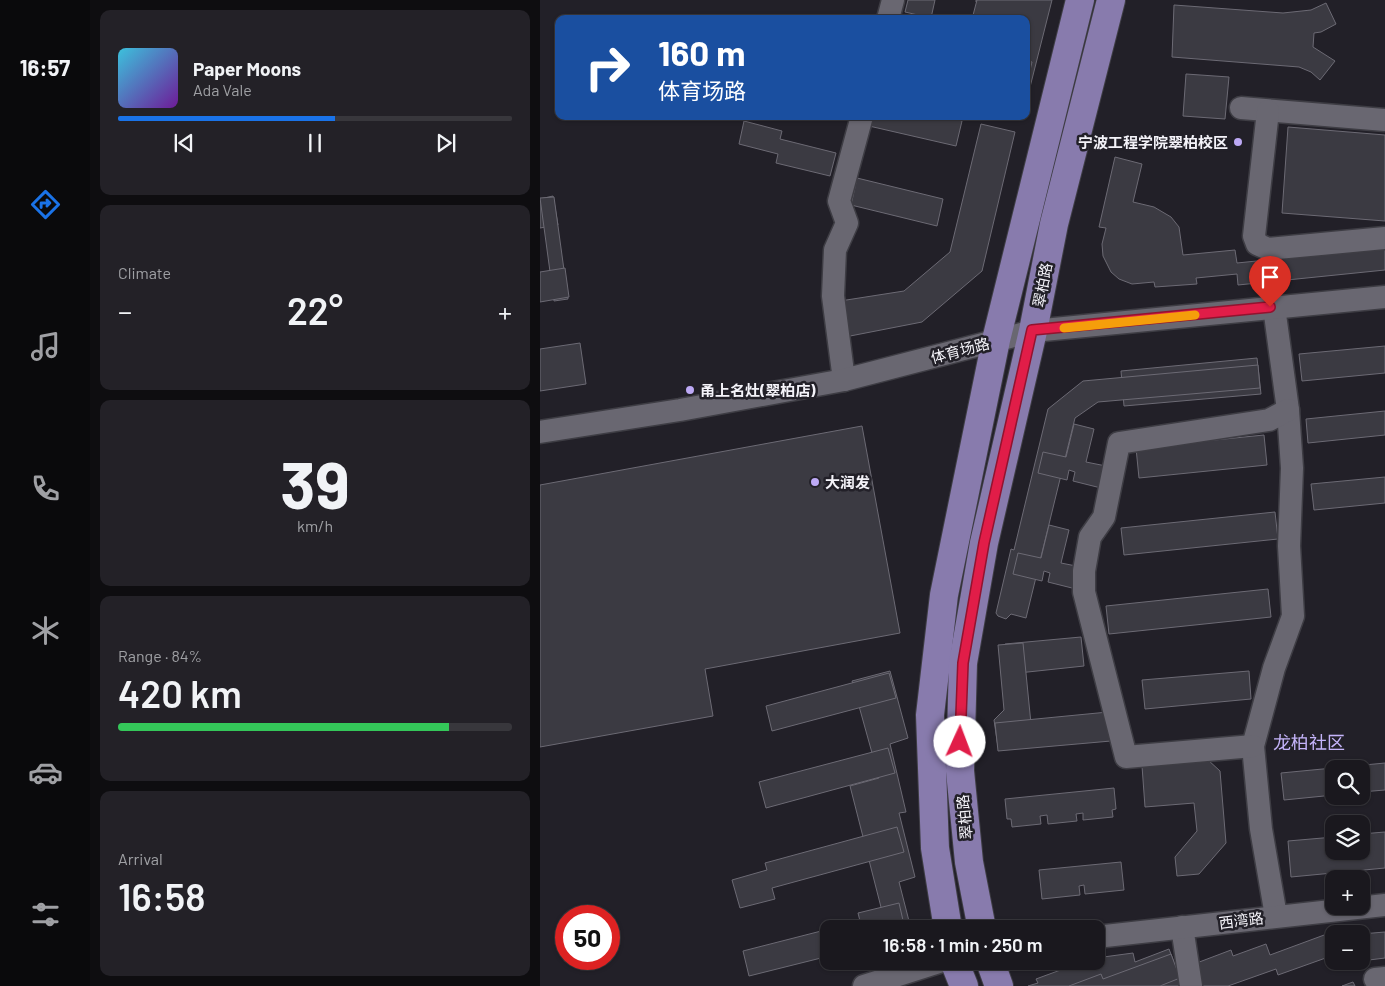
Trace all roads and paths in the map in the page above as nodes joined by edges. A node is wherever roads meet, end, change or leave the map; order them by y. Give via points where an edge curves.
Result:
1 (893, 0) edge
2 (1080, 0) edge
3 (1111, 0) edge
4 (889, 15) edge
5 (1241, 108) dead end
6 (1268, 110) junction
7 (861, 120) edge
8 (1385, 120) edge
9 (1385, 238) edge
10 (1385, 297) edge
11 (1274, 307) junction
12 (1032, 330) junction
13 (996, 340) junction
14 (844, 380) junction
15 (1288, 410) junction
16 (540, 432) edge
17 (1253, 746) junction
18 (1385, 905) edge
19 (1276, 916) junction
20 (947, 920) edge
21 (980, 920) edge
22 (1182, 927) junction
23 (1105, 935) edge
24 (914, 970) edge
25 (958, 970) edge
26 (993, 970) edge
27 (864, 986) edge
28 (964, 986) edge
29 (998, 986) edge
30 (1191, 986) edge

1 - 4 street
2 - 13 main road, 翠柏路
3 - 12 main road, 翠柏路 via 1054,224
5 - 6 street
6 - 8 street
6 - 9 street via 1254,236 1257,244 1268,249
7 - 14 street via 839,201 847,224 835,250 833,296
10 - 11 street, 体育场路
11 - 12 street, 体育场路
11 - 15 street
12 - 13 street, 体育场路
12 - 21 main road, 翠柏路 via 984,543 963,663 960,771 969,862
13 - 14 street, 体育场路
13 - 20 main road, 翠柏路 via 944,595 930,715 935,848
14 - 16 street, 体育场路
15 - 17 street via 1292,468 1289,546 1293,616 1274,668
15 - 17 street via 1269,420 1119,443 1104,517 1090,537 1084,570 1084,592 1126,757
17 - 19 street via 1261,829
18 - 19 street, 西湾路
19 - 22 street, 西湾路
22 - 23 street, 西湾路
22 - 30 street
24 - 27 street
25 - 28 main road
26 - 29 main road

